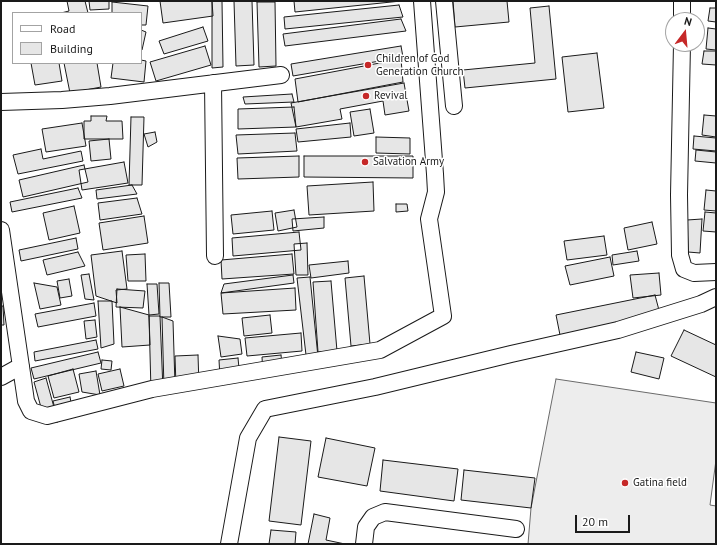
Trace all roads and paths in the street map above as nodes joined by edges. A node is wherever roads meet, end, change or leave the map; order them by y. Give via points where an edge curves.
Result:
1 (422, 1) edge
2 (444, 1) edge
3 (682, 1) edge
4 (682, 12) edge
5 (682, 52) edge
6 (280, 75) dead end
7 (213, 83) junction
8 (1, 102) edge
9 (454, 106) dead end
10 (1, 230) edge
11 (215, 256) dead end
12 (716, 272) edge
13 (716, 297) edge
14 (20, 366) junction
15 (1, 377) edge
16 (516, 529) dead end
17 (229, 544) edge
18 (364, 544) edge

1 - 14 street via 436,192 429,219 442,316 380,350 152,389 47,416 31,411 26,401
2 - 9 street
3 - 4 street
5 - 12 street via 680,255 684,269 694,273
6 - 7 street
7 - 8 street via 69,100
7 - 11 street
10 - 14 street
13 - 17 street via 702,304 618,330 375,387 265,409 248,438
14 - 15 street
16 - 18 street via 385,512 373,517 366,527

